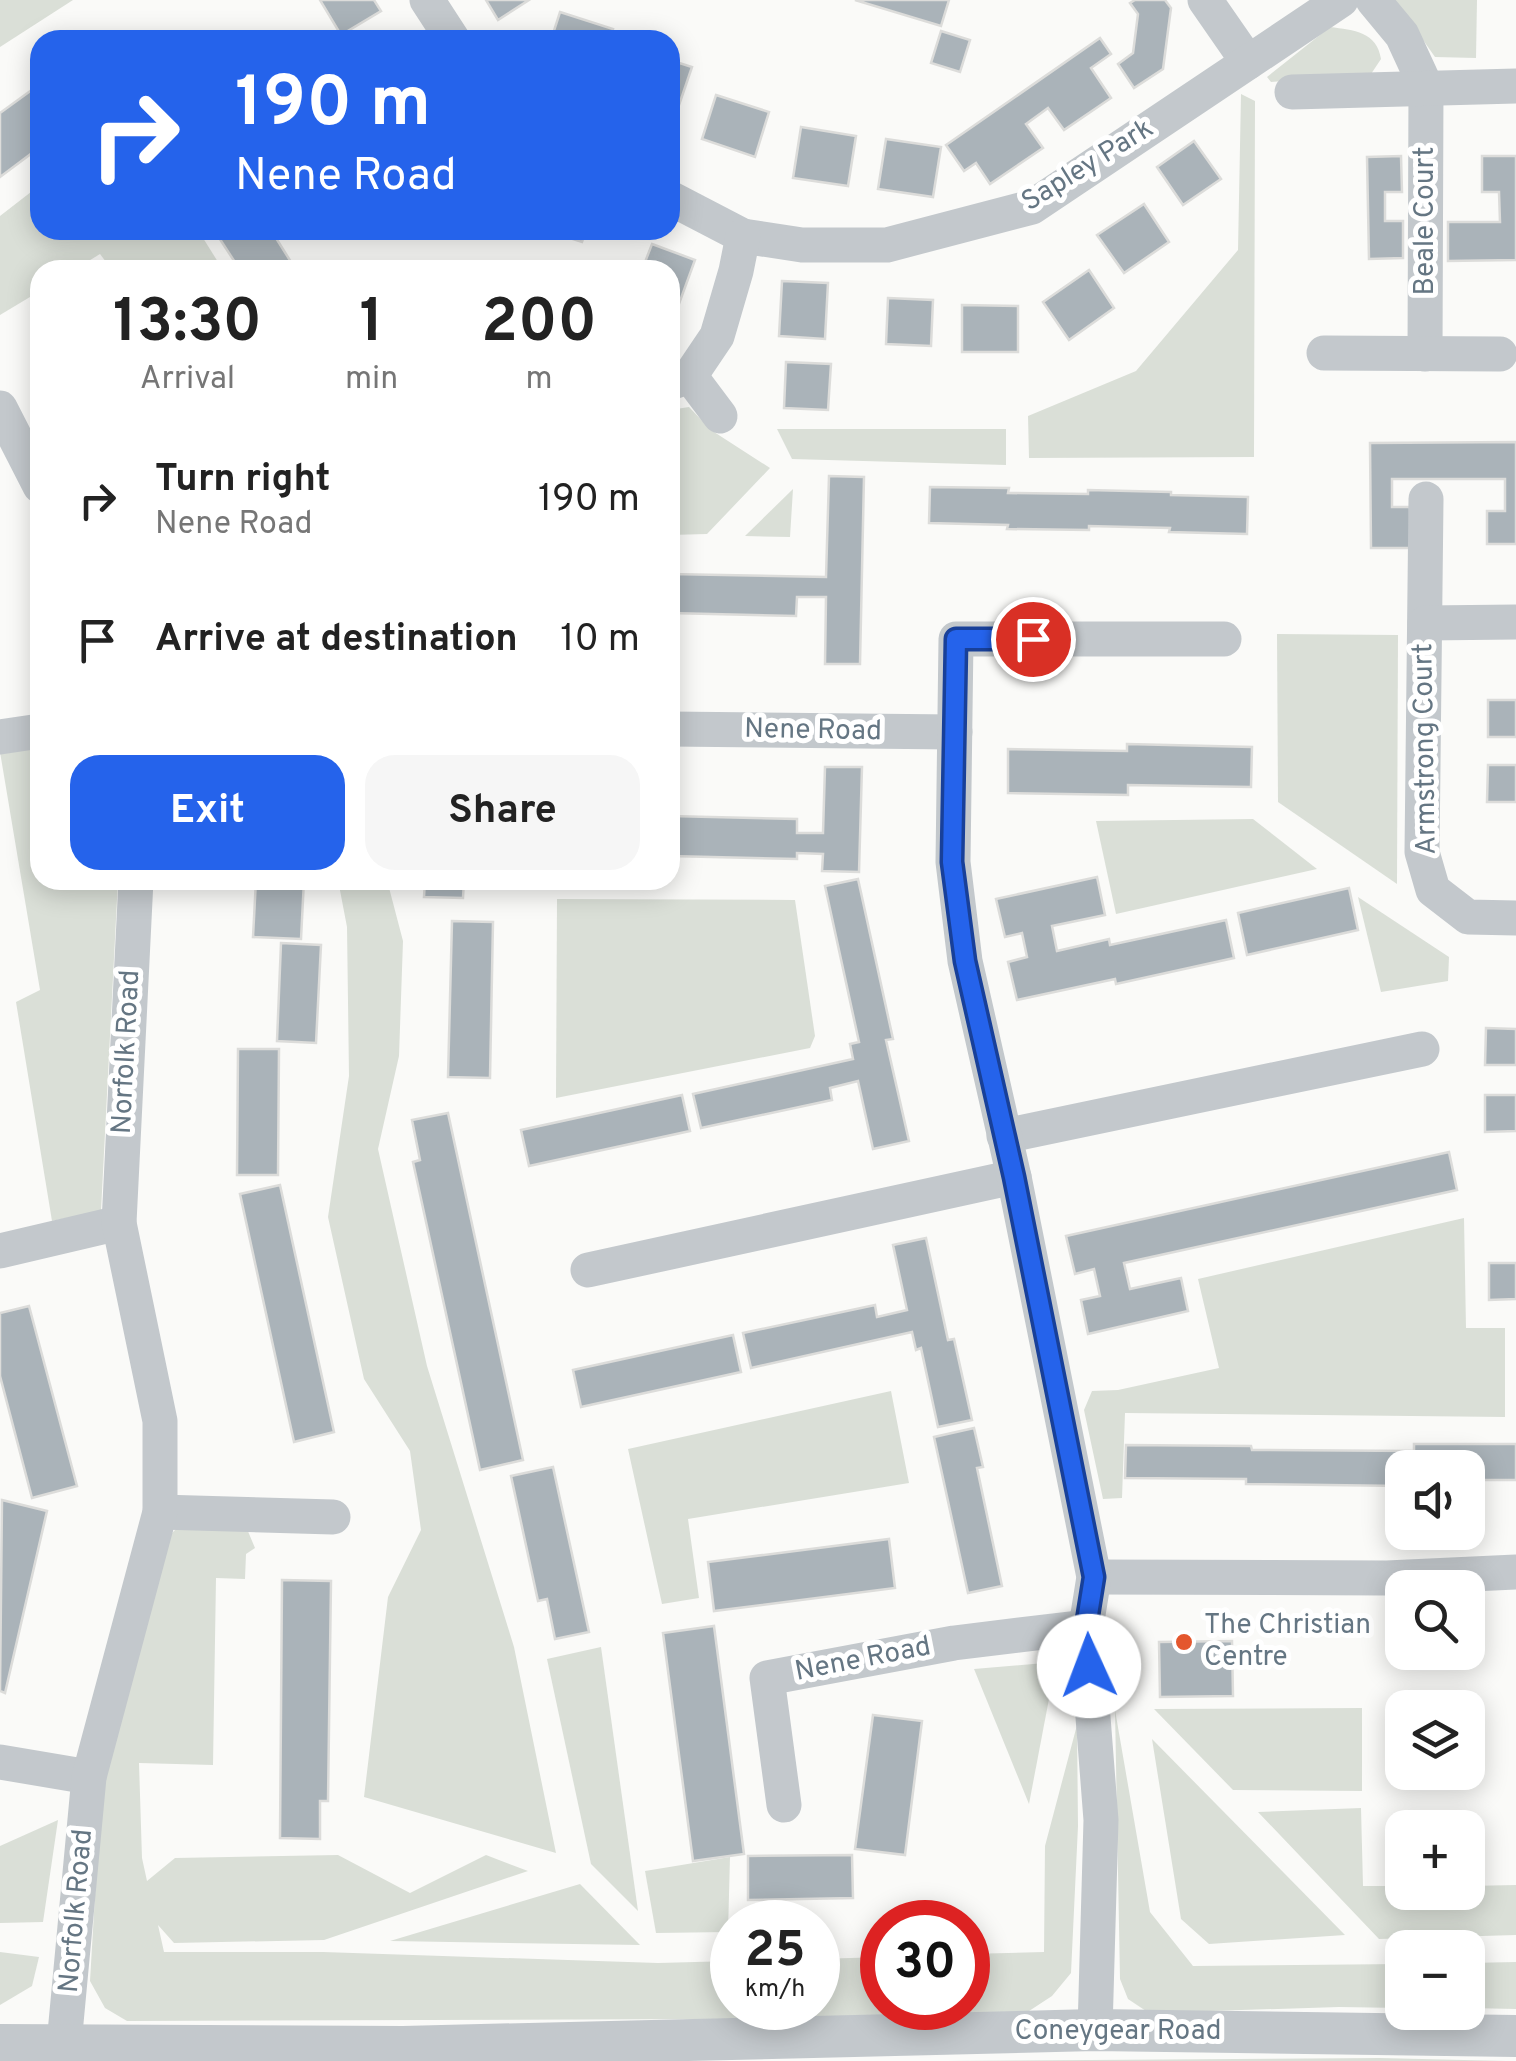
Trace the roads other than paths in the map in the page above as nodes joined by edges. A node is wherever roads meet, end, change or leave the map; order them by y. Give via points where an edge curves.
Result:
1 (427, 0) edge
2 (1205, 0) edge
3 (1341, 0) edge
4 (1373, 0) edge
5 (446, 30) edge
6 (1248, 62) junction
7 (1516, 86) edge
8 (1426, 87) junction
9 (1292, 92) dead end
10 (680, 203) edge
11 (743, 236) junction
12 (1324, 353) dead end
13 (1425, 354) junction
14 (1500, 354) dead end
15 (680, 380) edge
16 (0, 408) edge
17 (720, 416) dead end
18 (30, 466) edge
19 (1426, 499) dead end
20 (1424, 622) junction
21 (1516, 622) edge
22 (1224, 640) dead end
23 (680, 729) edge
24 (30, 732) edge
25 (955, 732) junction
26 (0, 737) edge
27 (136, 890) edge
28 (1516, 918) edge
29 (1422, 1050) dead end
30 (1004, 1136) junction
31 (1014, 1177) junction
32 (119, 1223) junction
33 (0, 1250) edge
34 (588, 1270) dead end
35 (160, 1512) junction
36 (333, 1517) dead end
37 (1516, 1572) edge
38 (1094, 1577) junction
39 (1086, 1627) junction
40 (0, 1762) edge
41 (90, 1777) junction
42 (784, 1805) dead end
43 (1095, 2030) junction
44 (1516, 2036) edge
45 (64, 2044) junction
46 (0, 2045) edge
47 (403, 2054) edge

1 - 5 street
2 - 6 street
3 - 6 street, Sapley Park
4 - 8 street, Beale Court via 1402,35
6 - 11 street, Sapley Park via 1032,206 886,246 802,246
7 - 8 street
8 - 9 street
8 - 13 street, Beale Court
10 - 11 street, Sapley Park
11 - 15 street via 718,336
12 - 13 street
13 - 14 street
15 - 17 street
16 - 18 street
19 - 20 street, Armstrong Court
20 - 21 street, Armstrong Court
20 - 28 street, Armstrong Court via 1422,852 1433,890 1468,918
22 - 25 street via 956,639
23 - 25 street, Nene Road
24 - 26 street
25 - 30 street via 952,862 965,961
27 - 32 street, Norfolk Road
29 - 30 street
30 - 31 street
31 - 34 street
31 - 38 street
32 - 33 street
32 - 35 street, Norfolk Road via 160,1421
35 - 36 street
35 - 41 street, Norfolk Road
37 - 38 street
38 - 39 street
39 - 42 street, Nene Road via 954,1643 767,1678
39 - 43 street via 1101,1820
40 - 41 street
41 - 45 street, Norfolk Road
43 - 44 street, Coneygear Road
43 - 47 street, Coneygear Road
45 - 46 street, Coneygear Road
45 - 47 street, Coneygear Road

